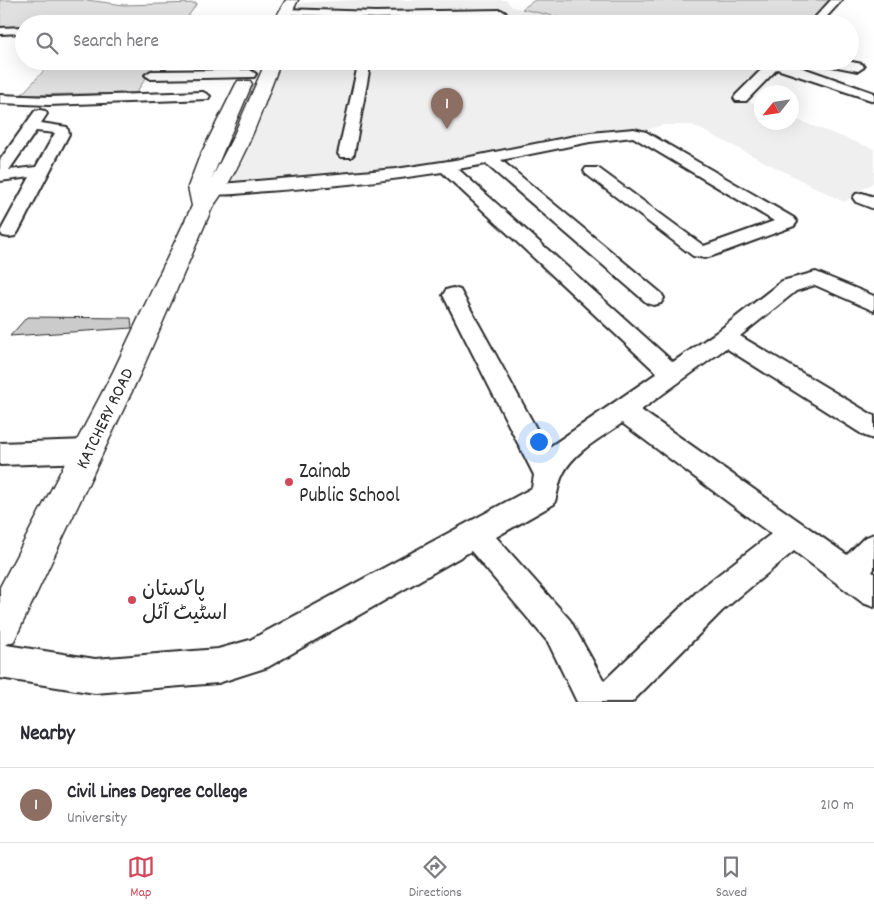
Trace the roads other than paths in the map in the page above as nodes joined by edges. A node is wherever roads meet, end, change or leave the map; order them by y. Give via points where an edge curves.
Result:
1 (302, 0) edge
2 (837, 0) edge
3 (501, 13) dead end
4 (288, 14) edge
5 (302, 15) edge
6 (465, 15) edge
7 (823, 15) edge
8 (15, 30) edge
9 (0, 31) edge
10 (155, 70) edge
11 (224, 70) edge
12 (252, 70) edge
13 (270, 70) edge
14 (363, 70) edge
15 (768, 70) edge
16 (798, 70) edge
17 (151, 75) junction
18 (239, 94) junction
19 (259, 94) junction
20 (203, 96) dead end
21 (874, 97) edge
22 (132, 98) junction
23 (741, 98) dead end
24 (0, 99) edge
25 (49, 101) junction
26 (32, 126) junction
27 (346, 154) dead end
28 (233, 157) junction
29 (209, 158) junction
30 (489, 158) junction
31 (445, 166) junction
32 (0, 171) edge
33 (42, 171) junction
34 (592, 171) dead end
35 (0, 176) edge
36 (209, 198) junction
37 (9, 232) dead end
38 (453, 295) dead end
39 (654, 298) dead end
40 (874, 304) edge
41 (725, 337) junction
42 (672, 374) junction
43 (623, 410) junction
44 (874, 430) edge
45 (88, 451) junction
46 (0, 454) edge
47 (548, 475) junction
48 (794, 533) junction
49 (475, 534) junction
50 (874, 548) edge
51 (850, 573) junction
52 (874, 592) edge
53 (0, 627) edge
54 (0, 662) edge
55 (596, 702) edge
56 (608, 702) edge

1 - 4 main road
2 - 7 street
3 - 6 street
4 - 5 street
8 - 9 street
10 - 17 street
11 - 17 street
12 - 18 main road
13 - 19 main road, KATCHERY ROAD
14 - 27 street
15 - 23 street
16 - 21 street
17 - 22 street
18 - 19 main road
18 - 29 main road
19 - 28 main road, KATCHERY ROAD
20 - 22 street
22 - 25 street
24 - 25 street
25 - 26 street
26 - 32 street
26 - 33 street via 62,130
28 - 29 main road
28 - 36 main road, KATCHERY ROAD
29 - 36 main road via 198,187
30 - 31 street
30 - 34 street via 638,133 788,222 700,252
30 - 39 street
31 - 36 street
31 - 42 street
33 - 35 street
33 - 37 street
36 - 45 main road, KATCHERY ROAD
38 - 47 street
40 - 41 street via 812,278 789,286
41 - 42 street
41 - 44 street
42 - 43 street
43 - 47 street via 560,454
43 - 48 street
45 - 46 street
45 - 53 main road, KATCHERY ROAD
47 - 49 street via 544,496
48 - 51 street
48 - 56 street via 712,600
49 - 54 street via 256,655 218,666 95,676
49 - 55 street via 560,630
50 - 51 street
51 - 52 street

